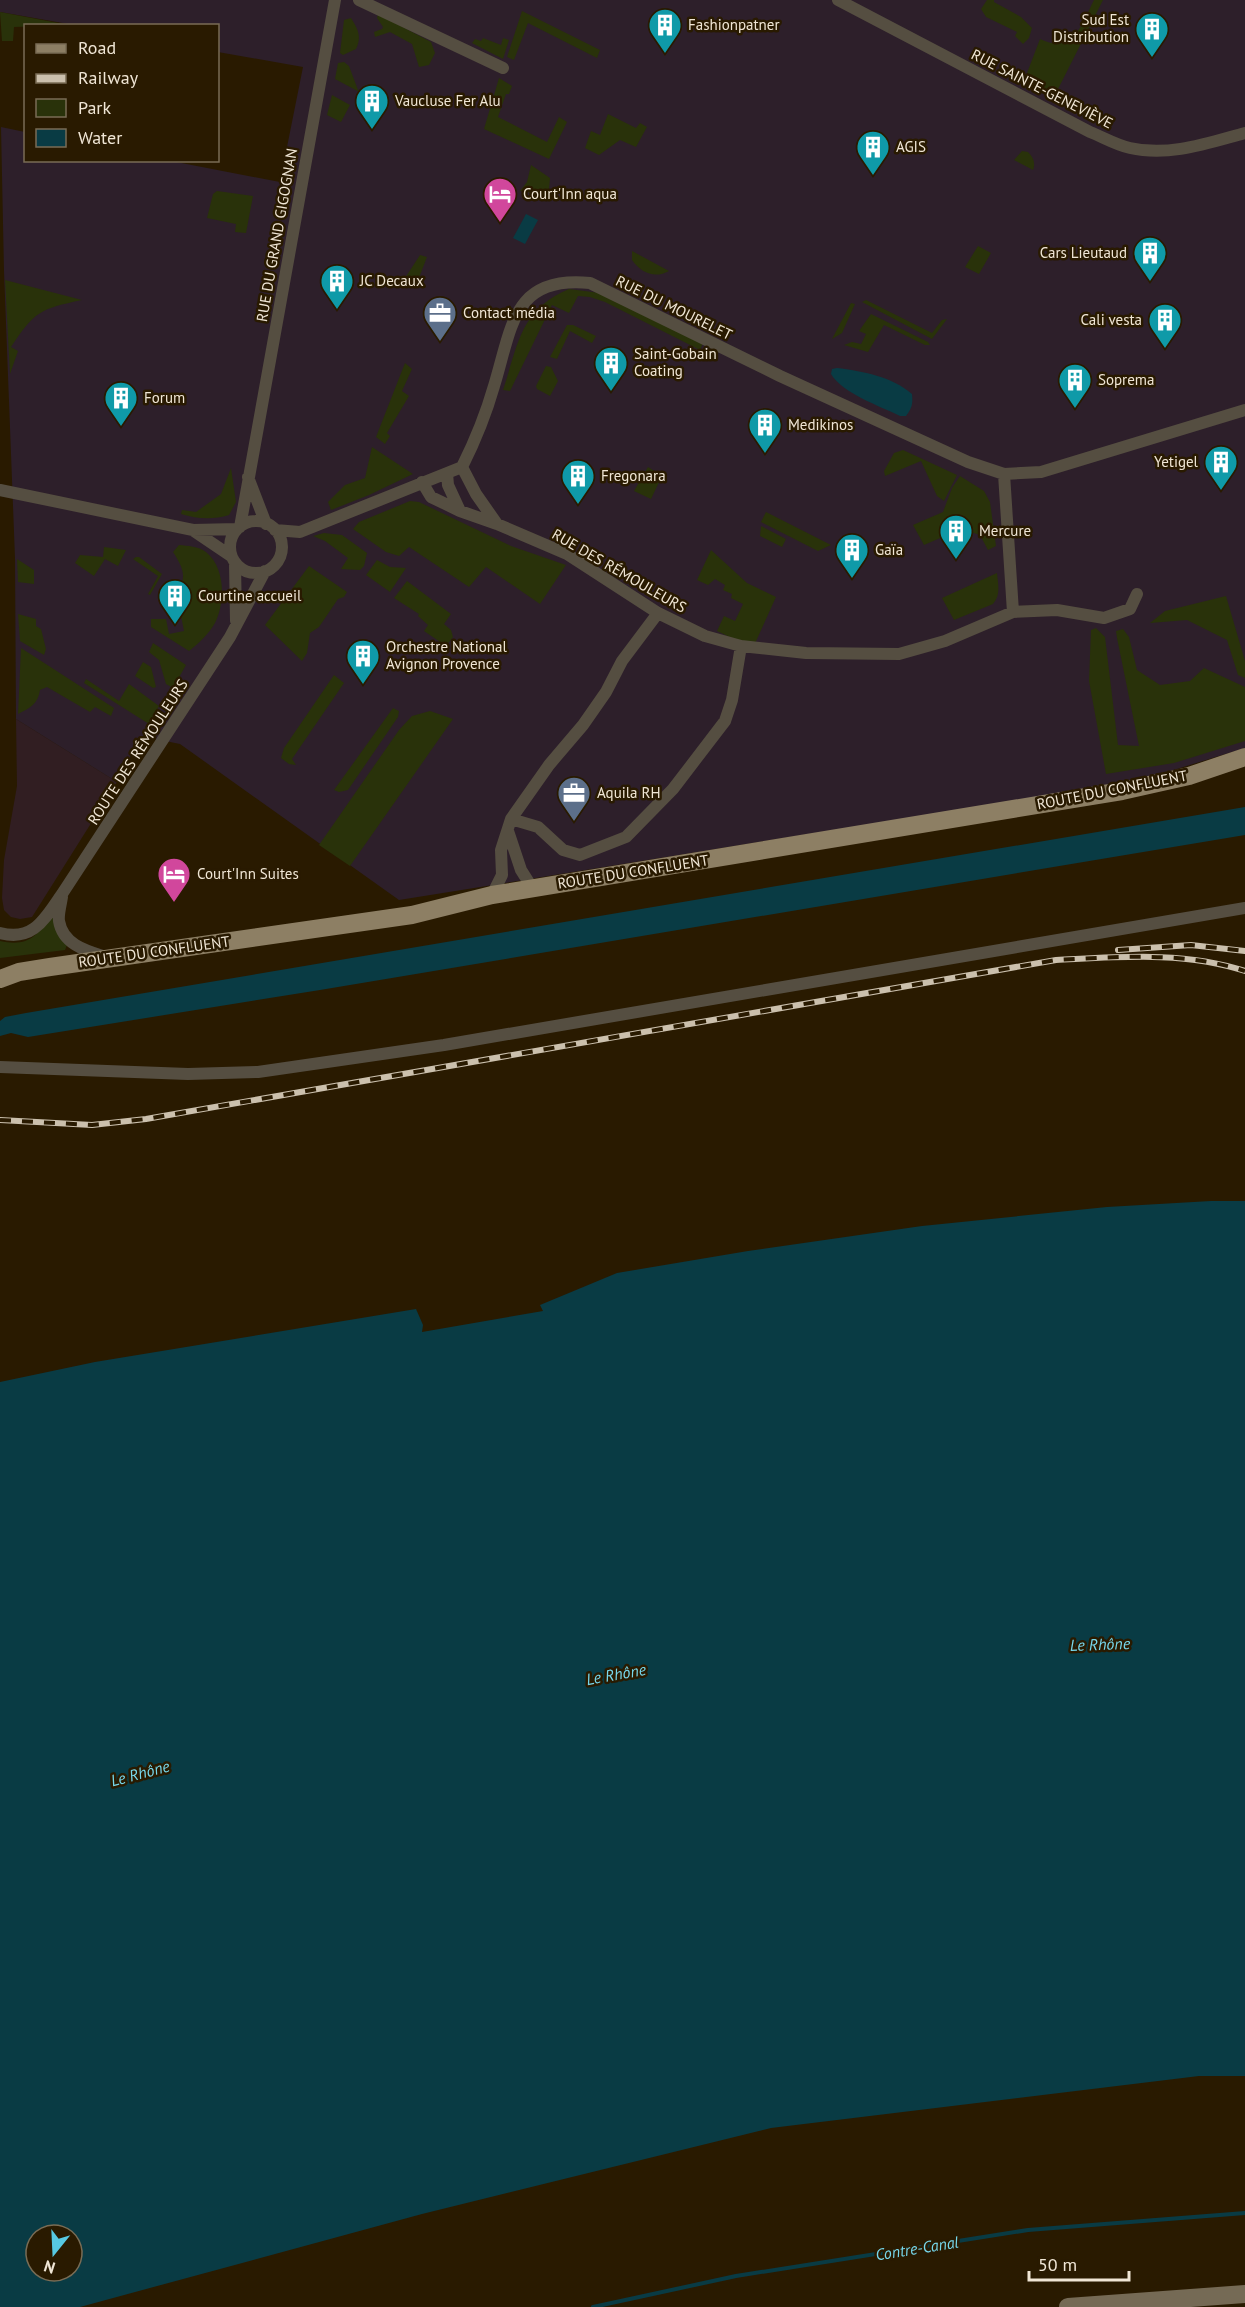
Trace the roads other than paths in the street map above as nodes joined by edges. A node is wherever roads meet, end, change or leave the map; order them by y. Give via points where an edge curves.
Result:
1 (335, 0) edge
2 (359, 0) edge
3 (838, 0) edge
4 (503, 68) dead end
5 (1245, 133) edge
6 (1245, 410) edge
7 (462, 467) junction
8 (447, 473) junction
9 (1004, 474) junction
10 (248, 476) junction
11 (422, 482) junction
12 (0, 490) edge
13 (460, 511) junction
14 (497, 524) junction
15 (270, 527) junction
16 (239, 528) junction
17 (193, 530) junction
18 (300, 532) junction
19 (281, 554) junction
20 (233, 559) junction
21 (265, 571) junction
22 (1137, 594) dead end
23 (1013, 612) junction
24 (658, 613) junction
25 (236, 624) junction
26 (741, 646) junction
27 (1245, 757) edge
28 (509, 825) junction
29 (533, 889) junction
30 (62, 894) junction
31 (492, 895) junction
32 (1245, 908) edge
33 (0, 933) edge
34 (110, 958) junction
35 (0, 968) edge
36 (19, 972) junction
37 (0, 979) edge
38 (0, 1067) edge
39 (1245, 2294) edge
40 (1245, 2300) edge
41 (1068, 2307) edge
42 (1189, 2307) edge

1 - 10 street, RUE DU GRAND GIGOGNAN
2 - 4 street
3 - 5 street, RUE SAINTE-GENEVIÈVE via 1090,132 1129,148 1181,149
6 - 9 street via 1041,471
7 - 8 street
7 - 9 street, RUE DU MOURELET via 483,421 516,314 533,294 546,286 572,281 590,283 798,385 968,462
7 - 14 street
8 - 11 street
8 - 13 street
9 - 23 street
10 - 15 street
10 - 16 street, RUE DU GRAND GIGOGNAN
11 - 13 street, RUE DES RÉMOULEURS via 431,497
11 - 18 street
12 - 17 street
13 - 14 street, RUE DES RÉMOULEURS
14 - 24 street, RUE DES RÉMOULEURS via 567,554
15 - 16 street via 253,522
15 - 18 street
15 - 19 street via 281,541
16 - 17 street
16 - 20 street via 231,541
17 - 20 street
18 - 19 street
19 - 21 street
20 - 21 street via 249,572
20 - 25 street
21 - 25 street, ROUTE DES RÉMOULEURS
22 - 23 street, RUE DES RÉMOULEURS via 1130,609 1104,618 1057,610
23 - 26 street, RUE DES RÉMOULEURS via 945,641 899,654 806,653
24 - 26 street, RUE DES RÉMOULEURS via 705,636
24 - 28 street
25 - 30 street, ROUTE DES RÉMOULEURS
26 - 28 street via 725,721 673,789 626,837 580,855 563,850 538,827
27 - 29 main road, ROUTE DU CONFLUENT via 1189,776 1122,790
28 - 29 street via 521,870
28 - 31 street via 501,850 502,874
29 - 31 main road, ROUTE DU CONFLUENT
30 - 33 street, ROUTE DES RÉMOULEURS via 35,929 18,936
30 - 34 street via 59,920 64,934 74,945
31 - 34 main road, ROUTE DU CONFLUENT via 412,915
32 - 38 street via 444,1045 258,1072 188,1074
34 - 36 main road, ROUTE DU CONFLUENT
35 - 36 main road
36 - 37 main road
39 - 41 main road
40 - 42 main road

